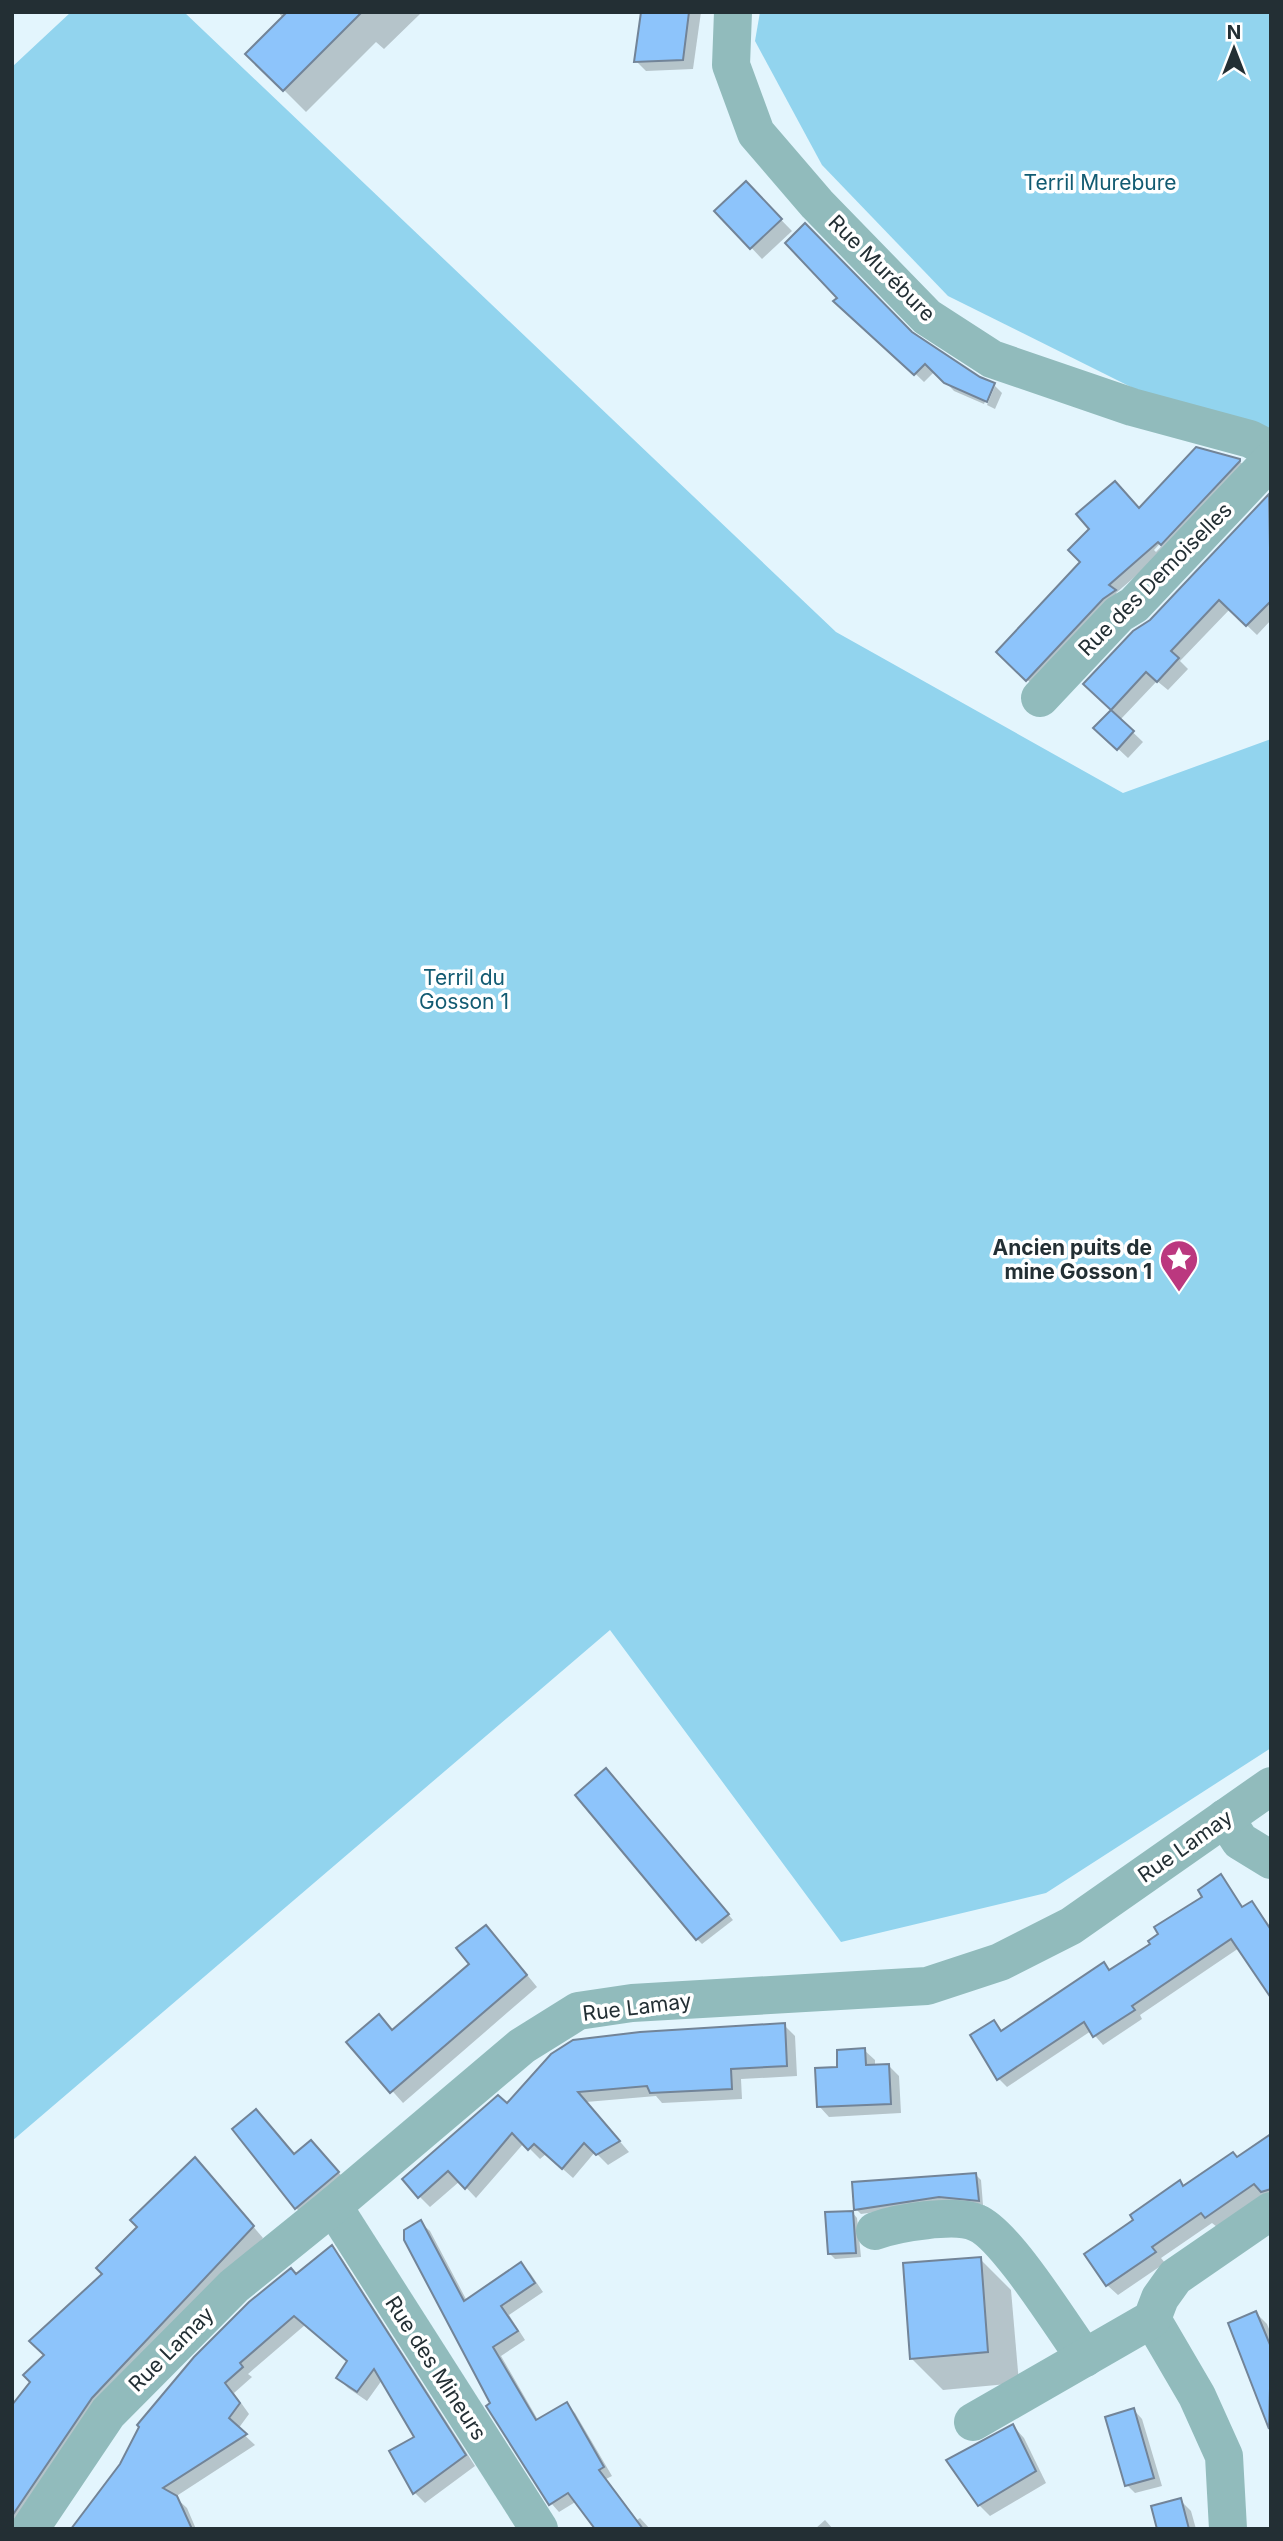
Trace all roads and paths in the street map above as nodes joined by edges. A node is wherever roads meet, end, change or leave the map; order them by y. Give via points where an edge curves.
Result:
1 (733, 12) edge
2 (1271, 450) edge
3 (1271, 460) edge
4 (1040, 698) dead end
5 (1271, 1786) edge
6 (1224, 1818) junction
7 (1271, 1860) edge
8 (333, 2206) junction
9 (1271, 2211) edge
10 (875, 2231) dead end
11 (1152, 2319) junction
12 (1085, 2358) junction
13 (973, 2422) dead end
14 (30, 2529) edge
15 (539, 2529) edge
16 (1228, 2529) edge

1 - 2 street, Rue Murébure via 731,65 755,132 817,204 927,317 992,359 1132,407 1250,439
3 - 4 street, Rue des Demoiselles
5 - 6 street, Rue Lamay
6 - 7 street via 1240,1841
6 - 8 street, Rue Lamay via 1071,1926 1000,1962 928,1986 632,2003 578,2011 522,2046
8 - 14 street, Rue Lamay via 234,2286 108,2413
8 - 15 street, Rue des Mineurs
9 - 11 street via 1175,2277
10 - 12 street via 898,2224 960,2219 984,2227 1007,2250
11 - 12 street
11 - 16 street via 1197,2396 1224,2456
12 - 13 street

